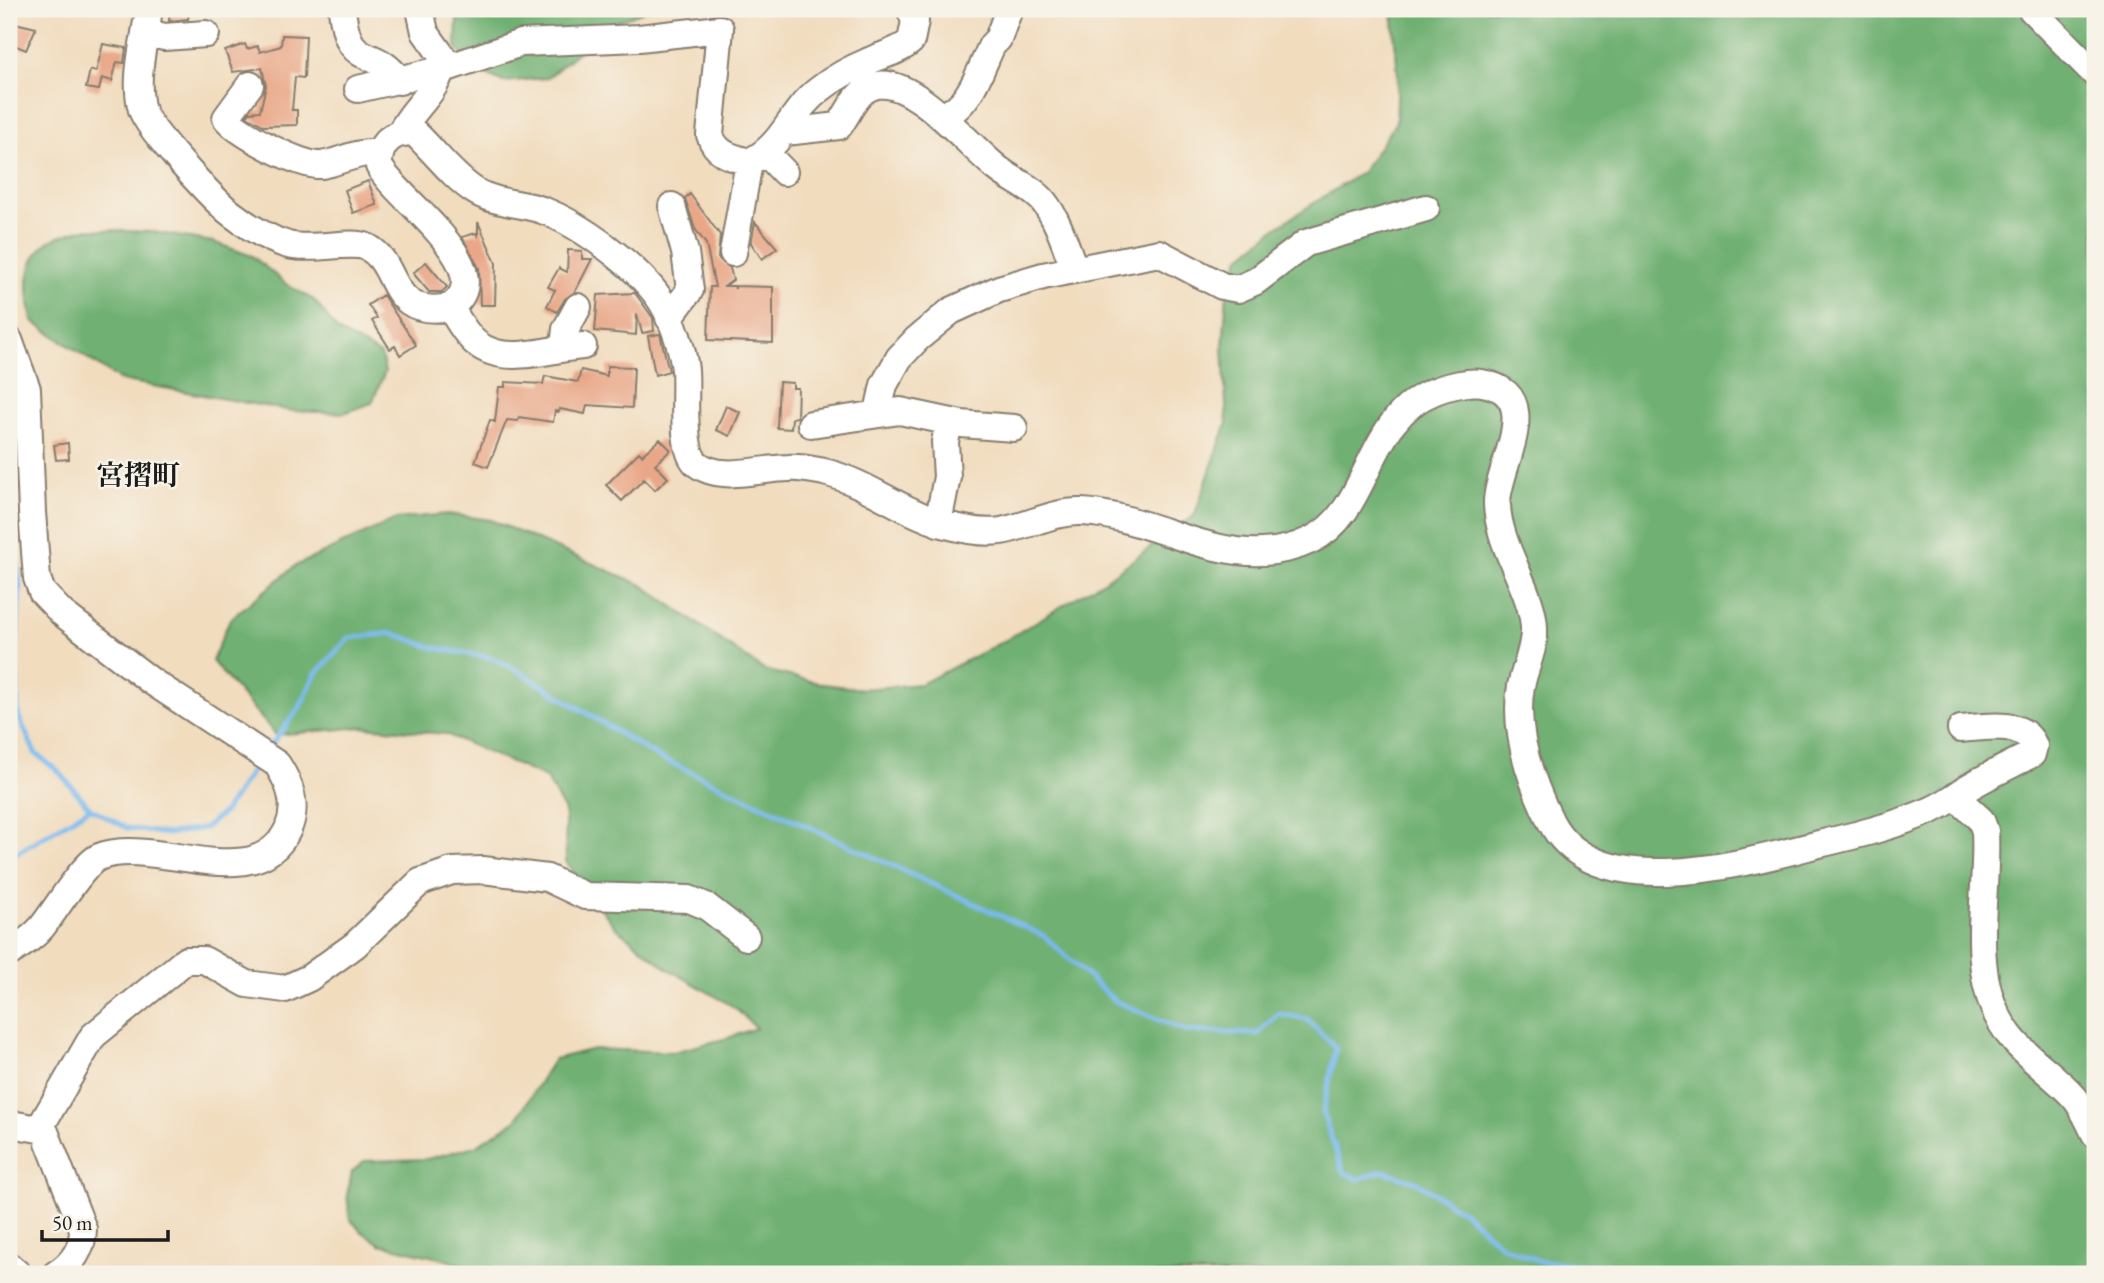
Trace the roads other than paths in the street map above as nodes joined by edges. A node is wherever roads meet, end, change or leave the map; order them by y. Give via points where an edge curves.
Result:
1 (342, 9) edge
2 (421, 9) edge
3 (910, 9) edge
4 (1009, 9) edge
5 (2031, 9) edge
6 (148, 20) edge
7 (206, 34) dead end
8 (446, 68) junction
9 (2095, 74) edge
10 (400, 81) junction
11 (250, 85) dead end
12 (358, 89) dead end
13 (942, 116) junction
14 (401, 132) junction
15 (785, 132) junction
16 (379, 153) junction
17 (767, 162) junction
18 (672, 206) dead end
19 (1426, 208) dead end
20 (733, 253) dead end
21 (1075, 270) junction
22 (450, 307) junction
23 (579, 307) dead end
24 (669, 318) junction
25 (9, 340) edge
26 (878, 412) junction
27 (949, 422) junction
28 (811, 424) dead end
29 (1014, 428) dead end
30 (938, 523) junction
31 (1961, 729) dead end
32 (1957, 798) junction
33 (747, 937) dead end
34 (9, 953) edge
35 (11, 1124) dead end
36 (44, 1130) junction
37 (2095, 1134) edge
38 (9, 1266) edge
39 (19, 1274) edge
40 (57, 1274) edge

1 - 10 street via 348,43 390,68
2 - 8 street via 425,33
3 - 15 street via 915,21 911,41 818,90
4 - 13 street via 966,99
5 - 9 street
6 - 7 street via 164,37
6 - 22 street via 140,100 145,116 230,212 258,232 290,246 365,246 376,253 395,289 407,301 424,307
8 - 10 street
8 - 14 street
8 - 17 street via 521,43 720,29 710,135 713,146 726,156
10 - 12 street
11 - 16 street via 226,118 270,147 297,161 320,165 357,152
13 - 15 street via 905,90 875,85 853,101 839,126
13 - 21 street via 977,153 1046,204
14 - 16 street
14 - 24 street via 415,133 477,193 564,219 645,282
15 - 17 street
16 - 22 street via 382,172 455,250 463,268 461,295
17 - 20 street
18 - 24 street via 690,290
19 - 21 street via 1306,243 1238,289 1222,286 1159,253
21 - 26 street via 999,289 951,311 899,358 884,385
22 - 23 street via 476,343 534,354 574,346 566,329
24 - 30 street via 685,364 688,447 697,464 743,473 794,467 828,473
25 - 34 street via 27,390 32,512 42,592 62,613 151,681 277,764 287,779 294,810 274,851 250,863 141,854 101,856 86,867 37,933
26 - 27 street via 900,411
26 - 28 street
27 - 29 street
27 - 30 street via 946,487
30 - 32 street via 999,531 1053,515 1087,512 1224,550 1255,554 1286,549 1312,540 1336,524 1399,413 1419,397 1449,386 1483,383 1511,400 1516,412 1497,508 1534,620 1535,636 1517,717 1553,827 1569,844 1585,855 1639,870 1684,873 1873,831
31 - 32 street via 2009,727 2025,734 2034,746 2032,754 1965,789
32 - 37 street via 1981,820 1985,831 1982,939 1984,972 1993,1004 2015,1042 2076,1099
33 - 36 street via 689,899 585,896 547,878 483,870 435,875 420,882 355,945 285,989 247,984 204,960 186,960 93,1036 42,1124
35 - 36 street
36 - 40 street via 83,1229 74,1258
38 - 39 street

